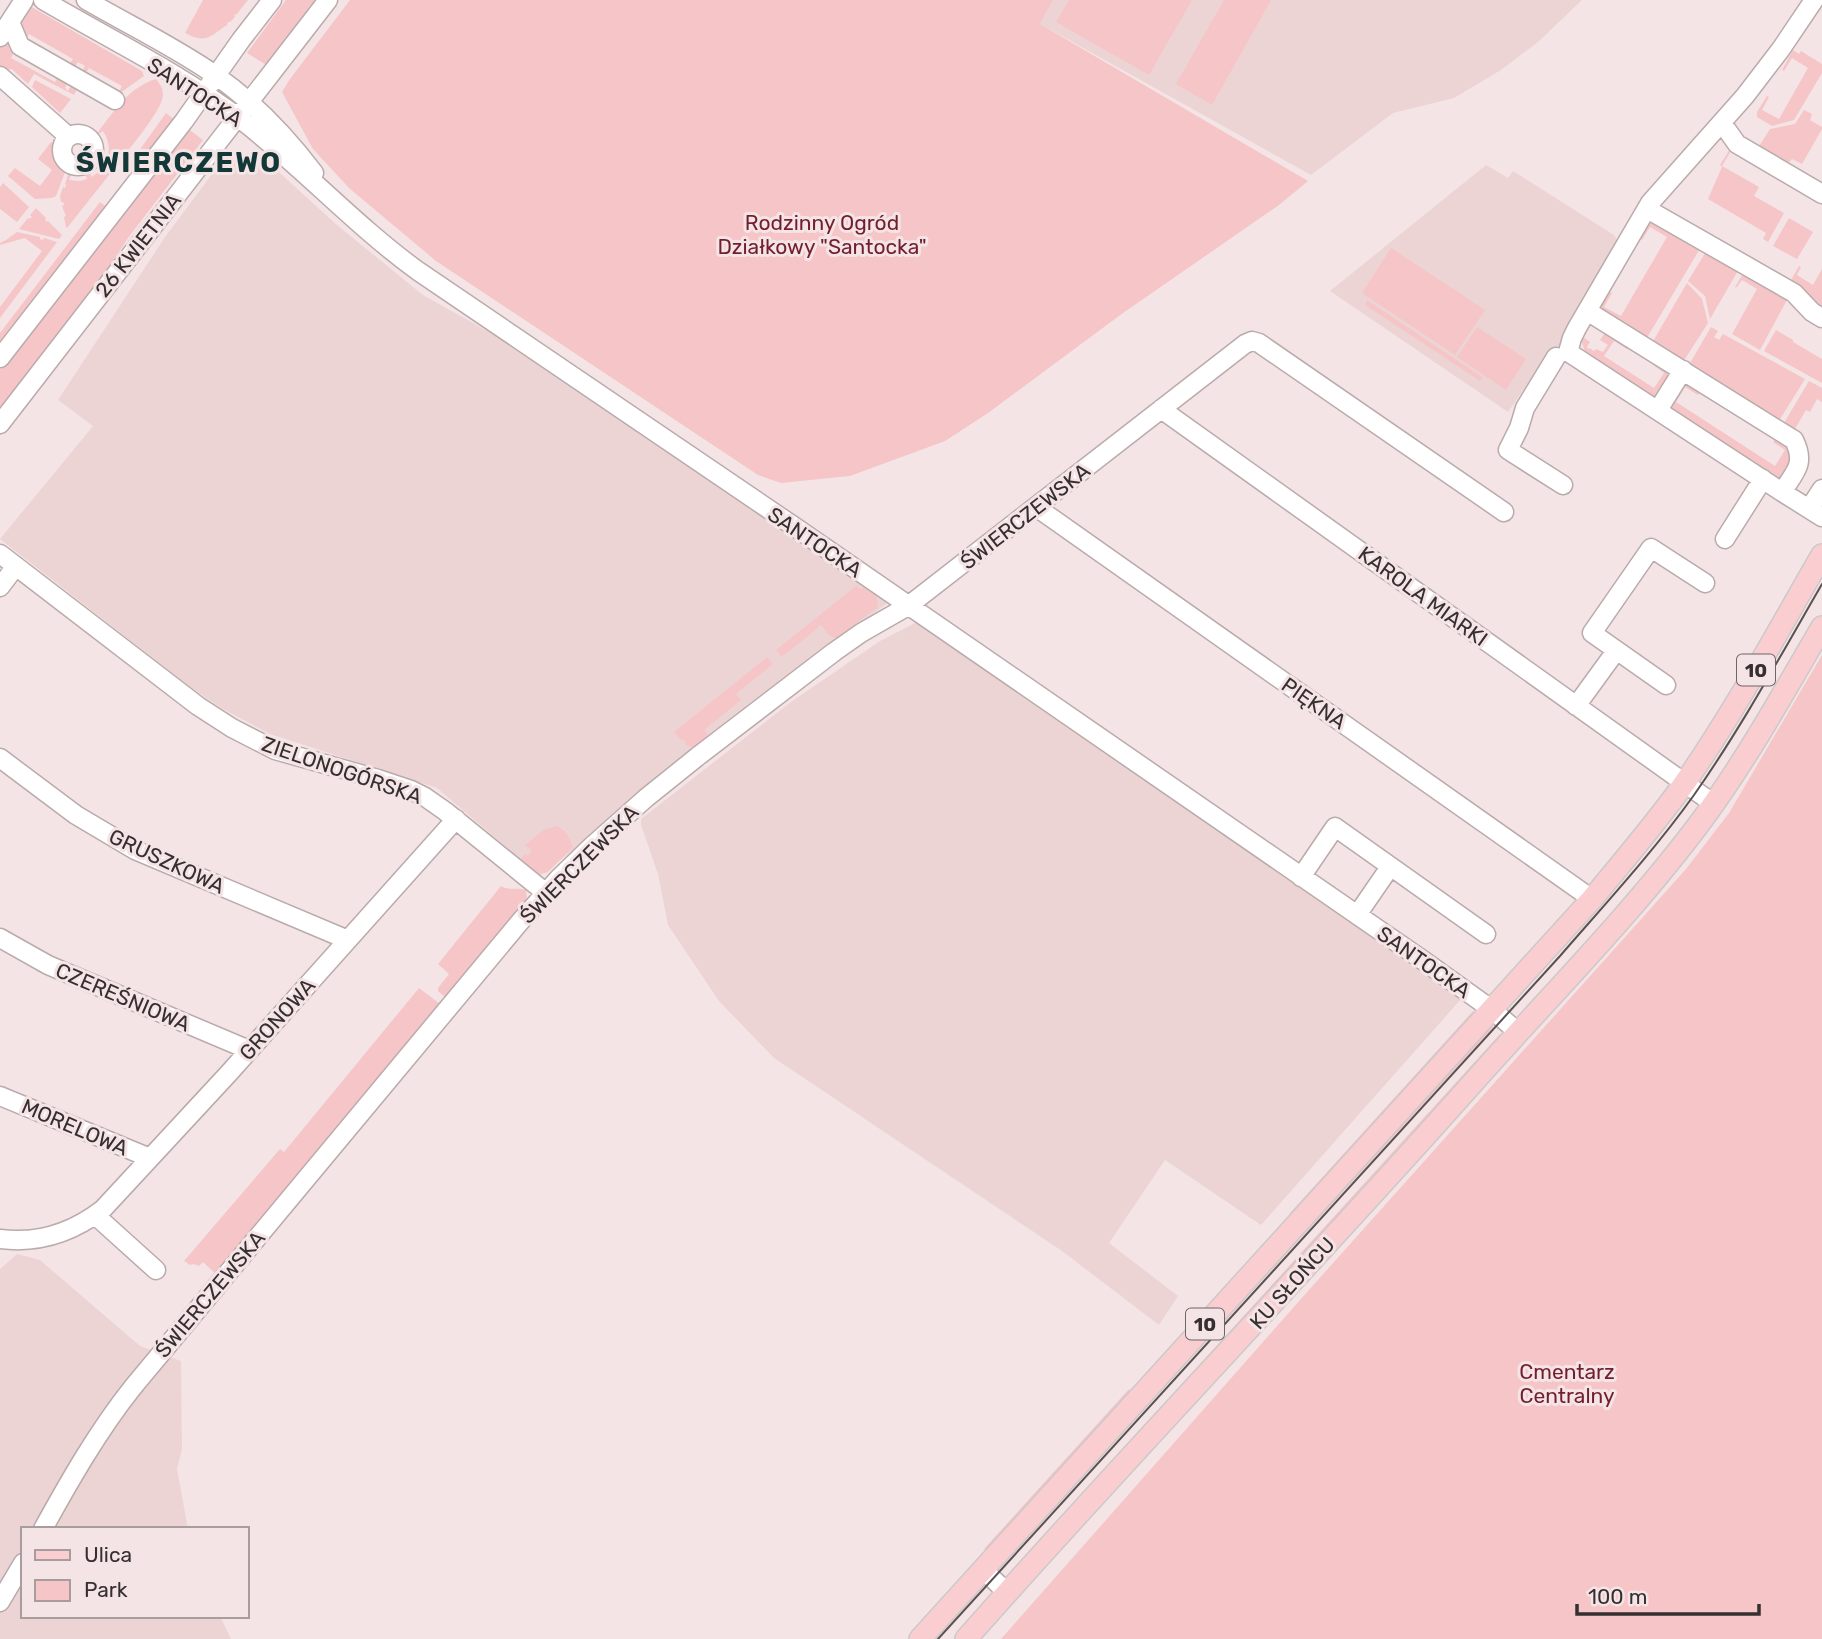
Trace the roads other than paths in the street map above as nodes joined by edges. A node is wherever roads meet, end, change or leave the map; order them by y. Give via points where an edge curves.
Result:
1 (24, 0) edge
2 (43, 0) edge
3 (86, 0) edge
4 (272, 0) edge
5 (328, 0) edge
6 (1814, 0) edge
7 (1822, 5) edge
8 (5, 29) edge
9 (0, 76) edge
10 (216, 76) junction
11 (204, 93) junction
12 (115, 100) dead end
13 (249, 102) junction
14 (237, 117) junction
15 (1722, 123) junction
16 (69, 137) dead end
17 (1822, 194) edge
18 (335, 201) junction
19 (1647, 209) junction
20 (1587, 311) junction
21 (1822, 318) edge
22 (1562, 355) junction
23 (0, 358) edge
24 (1683, 370) junction
25 (1161, 410) junction
26 (1658, 411) junction
27 (0, 424) edge
28 (1763, 479) junction
29 (1563, 485) dead end
30 (1822, 489) edge
31 (1782, 492) junction
32 (1036, 507) junction
33 (1504, 512) dead end
34 (1816, 513) edge
35 (1725, 539) dead end
36 (0, 554) edge
37 (1822, 555) edge
38 (16, 566) junction
39 (1705, 583) dead end
40 (0, 587) edge
41 (908, 606) junction
42 (1822, 627) edge
43 (1616, 650) junction
44 (1665, 685) dead end
45 (1576, 706) junction
46 (0, 758) edge
47 (1685, 783) junction
48 (1714, 804) junction
49 (456, 819) junction
50 (1390, 867) junction
51 (1301, 877) junction
52 (546, 892) junction
53 (1592, 899) junction
54 (1357, 915) junction
55 (1486, 934) dead end
56 (0, 938) edge
57 (348, 940) junction
58 (1491, 1009) junction
59 (1518, 1032) junction
60 (249, 1050) junction
61 (0, 1096) edge
62 (150, 1158) junction
63 (95, 1215) junction
64 (0, 1239) edge
65 (156, 1270) dead end
66 (44, 1527) edge
67 (21, 1566) edge
68 (982, 1569) junction
69 (1008, 1594) junction
70 (0, 1602) edge
71 (920, 1639) edge
72 (967, 1639) edge

1 - 8 street
2 - 11 street, SANTOCKA
3 - 10 street, SANTOCKA
4 - 10 street, 26 KWIETNIA
5 - 13 street, 26 KWIETNIA
6 - 7 street
6 - 15 street
8 - 12 street via 20,46
9 - 16 street
10 - 11 street, 26 KWIETNIA
10 - 13 street, SANTOCKA
11 - 14 street, SANTOCKA
11 - 23 street, 26 KWIETNIA
13 - 14 street, 26 KWIETNIA
13 - 18 street, SANTOCKA via 294,147
14 - 18 street, SANTOCKA
14 - 27 street, 26 KWIETNIA
15 - 17 street via 1737,144
15 - 19 street
18 - 41 street, SANTOCKA via 418,271
19 - 20 street
19 - 21 street via 1794,293
20 - 22 street
20 - 24 street
22 - 26 street
22 - 29 street via 1525,408 1508,450
24 - 26 street
24 - 31 street via 1794,440 1800,465
25 - 32 street, ŚWIERCZEWSKA
25 - 33 street, ŚWIERCZEWSKA via 1254,341
25 - 45 street, KAROLA MIARKI
26 - 28 street
28 - 31 street
28 - 35 street
30 - 34 street
31 - 34 street
32 - 41 street, ŚWIERCZEWSKA
32 - 53 street, PIĘKNA
36 - 38 street, ZIELONOGÓRSKA
37 - 47 main road, KU SŁOŃCU / 10
38 - 40 street
38 - 49 street, ZIELONOGÓRSKA via 232,728 287,754 411,790
39 - 43 street via 1651,548 1592,634
41 - 51 street, SANTOCKA
41 - 52 street, ŚWIERCZEWSKA via 834,652 692,761 592,846
42 - 48 main road, KU SŁOŃCU / 10
43 - 44 street
43 - 45 street
45 - 47 street, KAROLA MIARKI
46 - 57 street, GRUSZKOWA via 76,815 135,850
47 - 48 street
47 - 53 main road, KU SŁOŃCU / 10
48 - 59 main road, KU SŁOŃCU / 10 via 1633,906
49 - 52 street, ZIELONOGÓRSKA
49 - 57 street, GRONOWA
50 - 51 street via 1335,827
50 - 54 street, SANTOCKA
50 - 55 street
51 - 54 street, SANTOCKA
52 - 66 street, ŚWIERCZEWSKA via 133,1387 87,1452
53 - 58 main road, KU SŁOŃCU / 10
54 - 58 street, SANTOCKA
56 - 60 street, CZEREŚNIOWA via 55,968
57 - 60 street, GRONOWA
58 - 59 street
58 - 68 main road, KU SŁOŃCU / 10
59 - 69 main road, KU SŁOŃCU / 10
60 - 62 street, GRONOWA
61 - 62 street, MORELOWA
62 - 63 street, GRONOWA
63 - 64 street, GRONOWA via 56,1236
63 - 65 street
67 - 70 street
68 - 69 street
68 - 71 main road, KU SŁOŃCU / 10
69 - 72 main road, KU SŁOŃCU / 10

